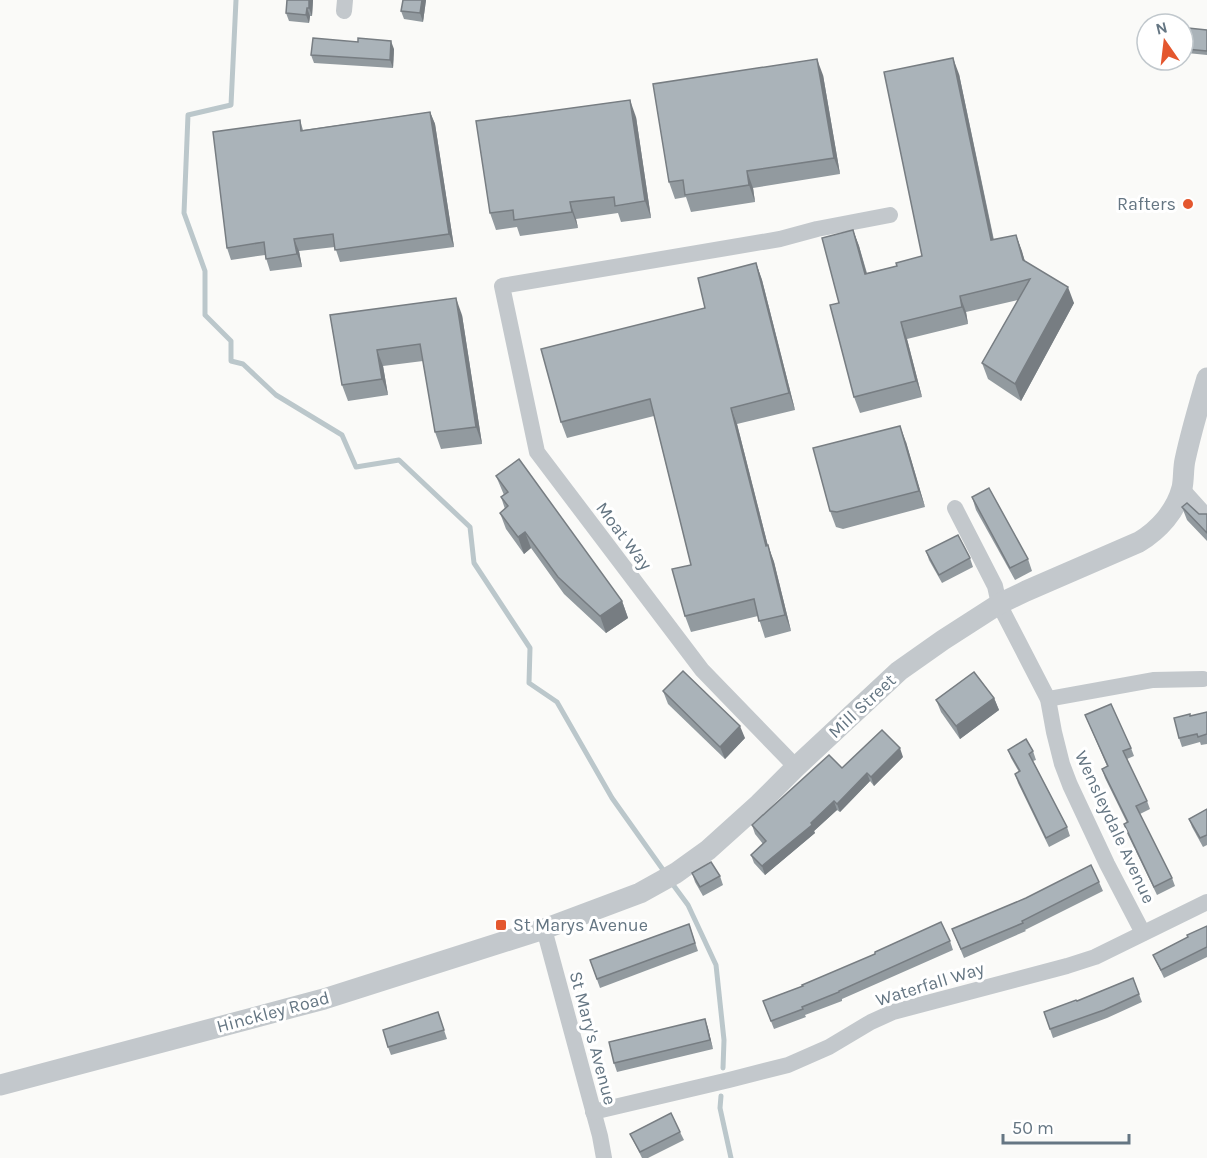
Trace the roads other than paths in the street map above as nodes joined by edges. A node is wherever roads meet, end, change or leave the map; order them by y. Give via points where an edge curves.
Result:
1 (890, 215) dead end
2 (1207, 378) edge
3 (1182, 489) junction
4 (954, 508) dead end
5 (1207, 517) edge
6 (999, 604) junction
7 (1203, 679) dead end
8 (1048, 699) junction
9 (796, 767) junction
10 (1207, 902) edge
11 (544, 929) junction
12 (1143, 933) junction
13 (0, 1085) edge
14 (593, 1112) junction
15 (604, 1158) edge

1 - 9 street, Moat Way via 780,239 502,286 537,452 702,670
2 - 3 street via 1184,461
3 - 5 street
3 - 6 street, Mill Street via 1172,511 1150,536
4 - 6 street, Wensleydale Avenue via 995,586
6 - 8 street, Wensleydale Avenue
6 - 9 street, Mill Street via 898,671
7 - 8 street via 1153,680
8 - 12 street, Wensleydale Avenue via 1070,785
9 - 11 street, Mill Street via 708,850 676,873 640,893
10 - 12 street, Waterfall Way
11 - 13 street, Hinckley Road via 324,999
11 - 14 street, St Mary's Avenue
12 - 14 street, Waterfall Way via 1067,966 892,1012 788,1065
14 - 15 street, St Mary's Avenue

